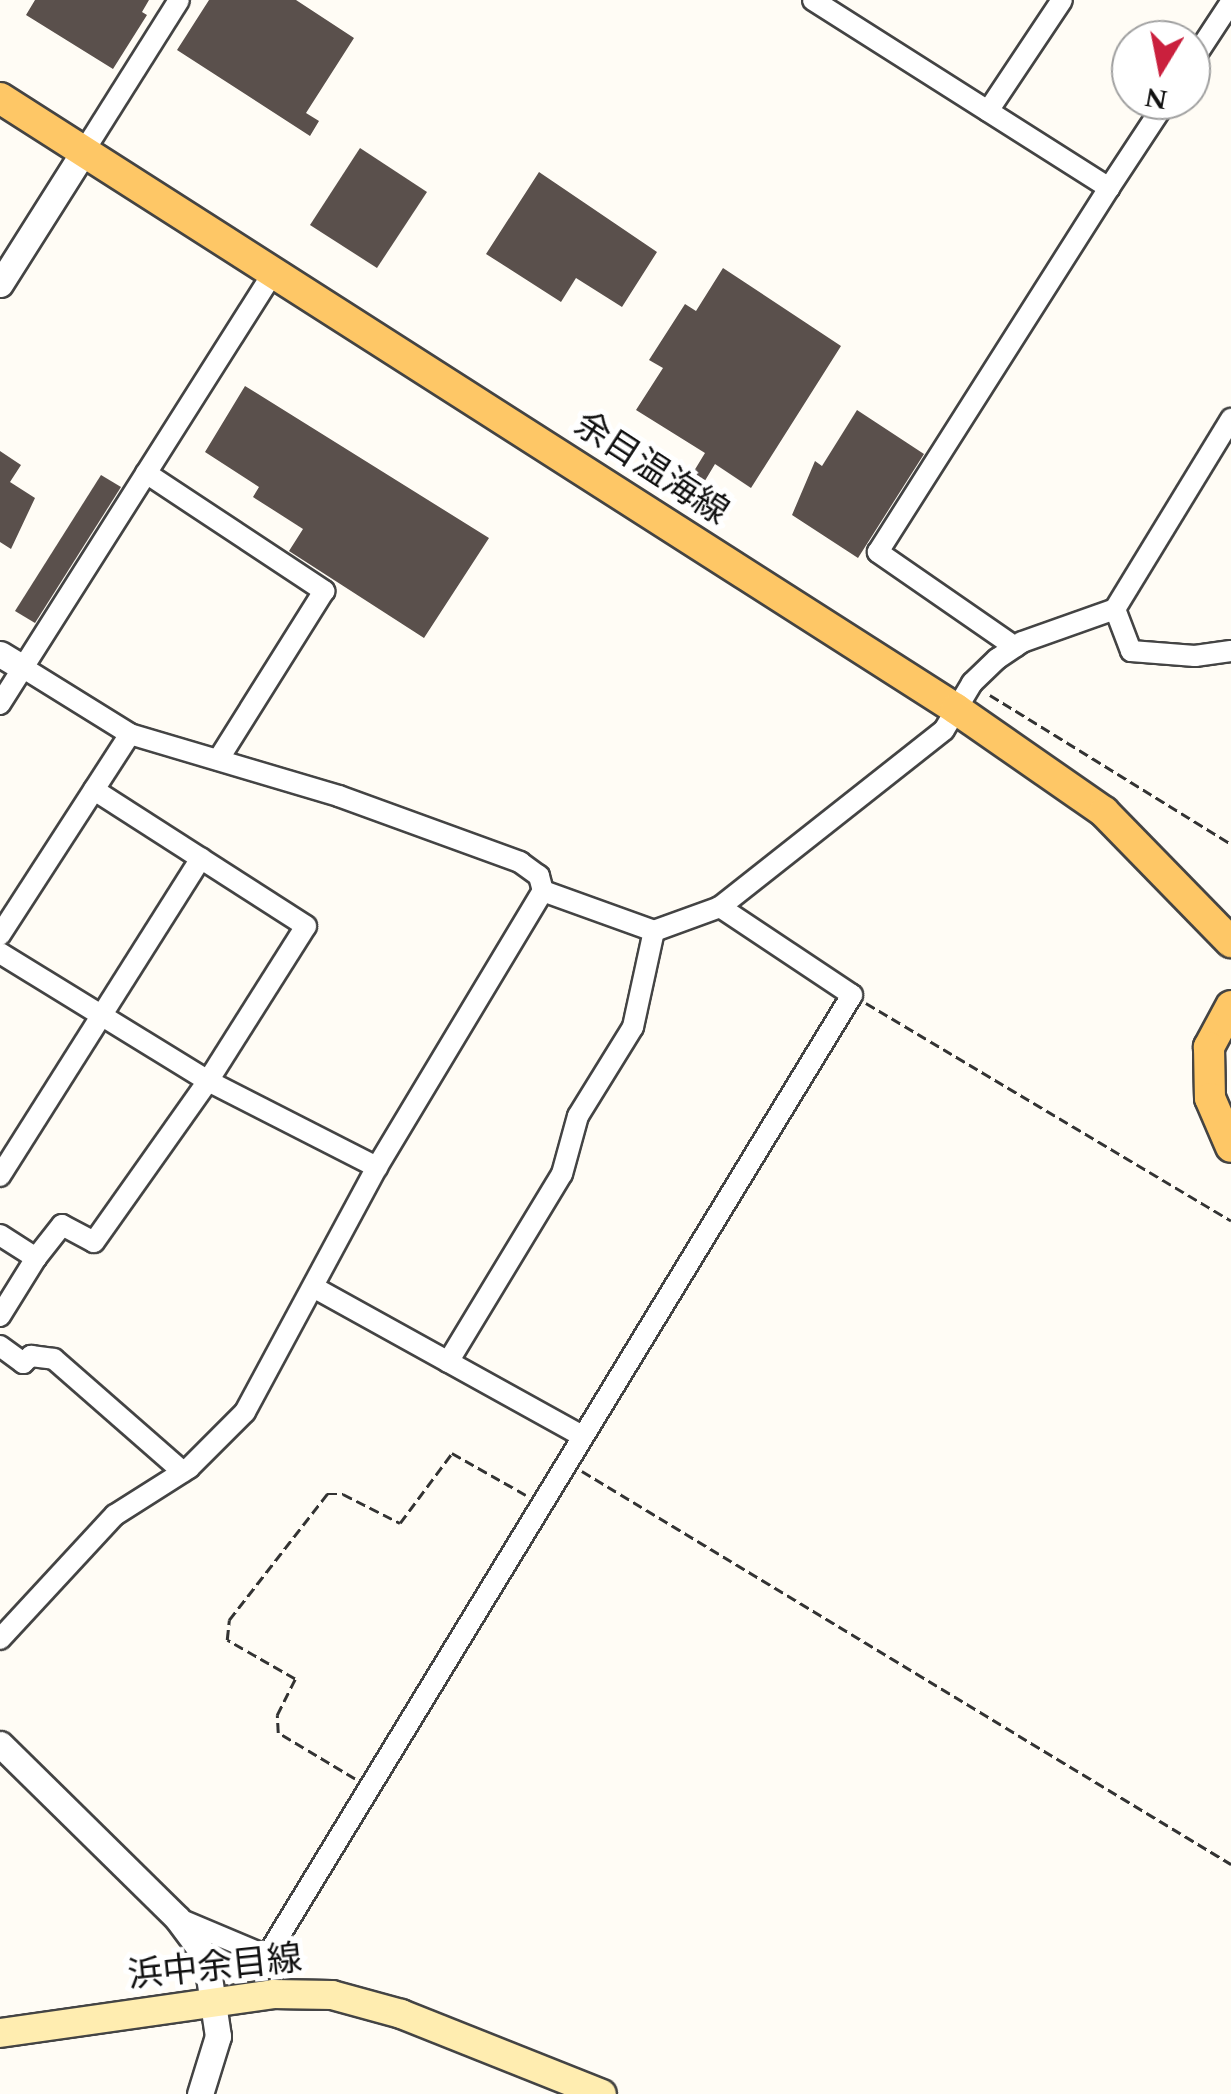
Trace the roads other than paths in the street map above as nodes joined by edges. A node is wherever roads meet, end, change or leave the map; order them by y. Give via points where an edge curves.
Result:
1 (179, 0) edge
2 (812, 0) edge
3 (1062, 0) edge
4 (1231, 2) edge
5 (1211, 32) edge
6 (0, 98) edge
7 (988, 112) junction
8 (1153, 120) edge
9 (84, 151) junction
10 (1109, 188) junction
11 (273, 272) junction
12 (0, 284) edge
13 (1231, 419) edge
14 (146, 473) junction
15 (1114, 609) junction
16 (1014, 647) junction
17 (1231, 651) edge
18 (11, 660) edge
19 (964, 696) junction
20 (0, 704) edge
21 (130, 734) junction
22 (218, 760) junction
23 (94, 790) junction
24 (201, 858) junction
25 (543, 892) junction
26 (720, 907) junction
27 (654, 931) junction
28 (0, 935) edge
29 (1231, 942) edge
30 (0, 953) edge
31 (1231, 1006) edge
32 (101, 1015) junction
33 (208, 1082) junction
34 (1231, 1146) edge
35 (377, 1167) junction
36 (0, 1176) edge
37 (0, 1235) edge
38 (36, 1258) junction
39 (315, 1288) junction
40 (0, 1316) edge
41 (0, 1346) edge
42 (448, 1362) junction
43 (582, 1436) junction
44 (183, 1472) junction
45 (0, 1640) edge
46 (0, 1744) edge
47 (177, 1918) junction
48 (215, 2001) junction
49 (0, 2033) edge
50 (200, 2094) edge
51 (602, 2094) edge

1 - 9 street
2 - 7 street
3 - 7 street
4 - 5 street
6 - 9 main road, 余目温海線
7 - 10 street
8 - 10 street
9 - 11 main road, 余目温海線
9 - 12 street
10 - 16 street via 878,552
11 - 14 street
11 - 19 main road, 余目温海線
13 - 15 street
14 - 18 street
14 - 22 street via 324,591
15 - 16 street
15 - 17 street via 1130,650 1196,656
16 - 19 street
18 - 20 street
18 - 21 street
19 - 26 street via 944,730
19 - 29 main road, 余目温海線 via 1104,812
21 - 22 street
21 - 23 street
22 - 25 street via 520,862 539,876
23 - 24 street
23 - 28 street
24 - 32 street
24 - 33 street via 306,926
25 - 27 street
25 - 35 street
26 - 27 street
26 - 43 street via 852,995
27 - 42 street via 633,1028 578,1116 562,1174
30 - 32 street
31 - 34 main road via 1209,1047 1210,1098
32 - 33 street
32 - 36 street
33 - 35 street
33 - 38 street via 94,1242 62,1226
35 - 39 street
37 - 38 street
38 - 40 street
39 - 42 street
39 - 44 street via 245,1412
41 - 44 street via 23,1363 31,1356 54,1359
42 - 43 street
43 - 47 street via 267,1956
44 - 45 street via 114,1515
46 - 47 street
47 - 48 street via 206,1957
48 - 49 main road, 浜中余目線
48 - 50 street via 217,2050
48 - 51 main road, 浜中余目線 via 332,1995 400,2014

